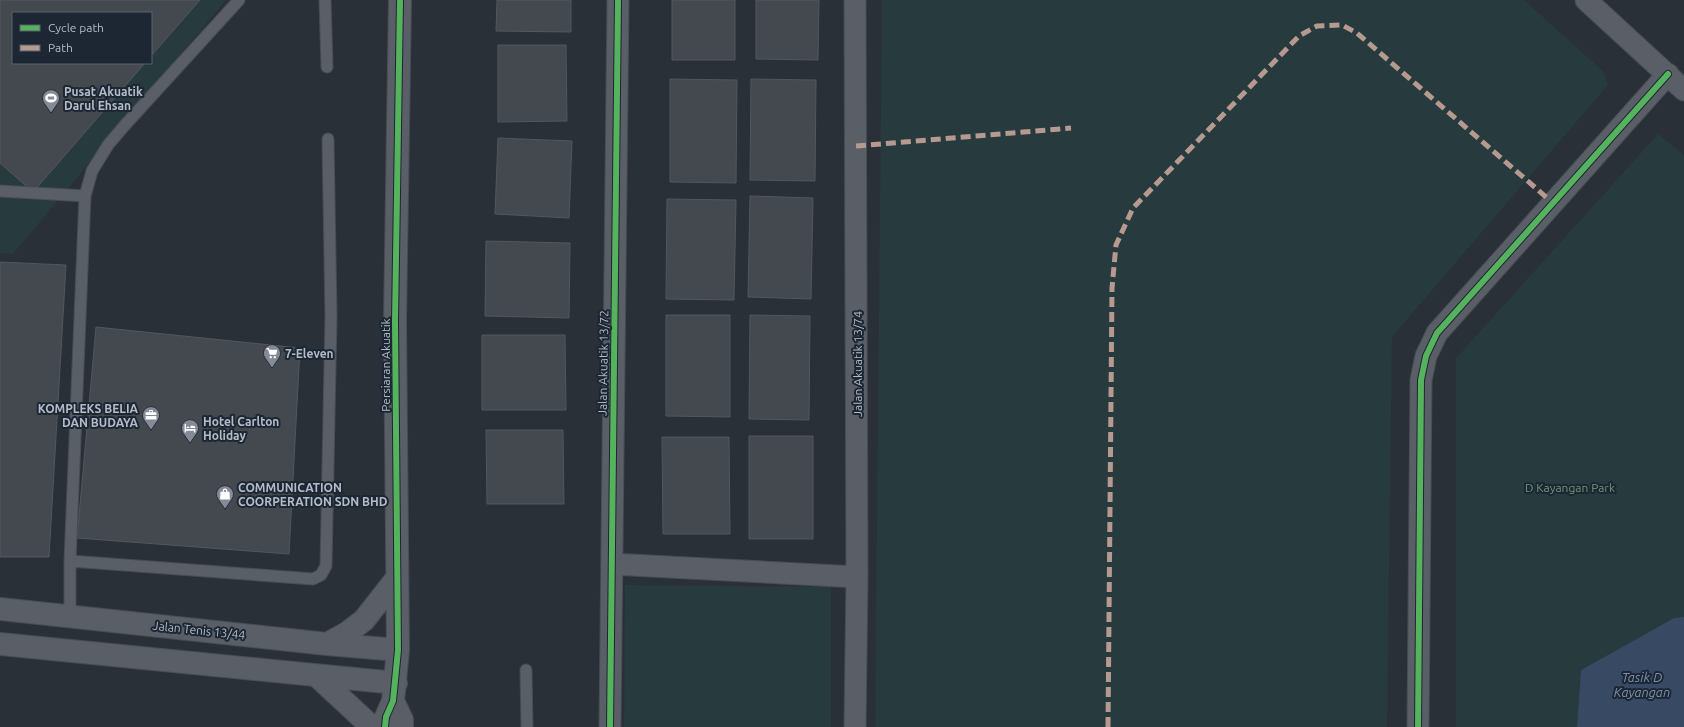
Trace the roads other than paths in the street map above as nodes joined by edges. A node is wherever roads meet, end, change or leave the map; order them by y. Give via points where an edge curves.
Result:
1 (240, 0) edge
2 (325, 0) edge
3 (400, 0) edge
4 (618, 0) edge
5 (855, 0) edge
6 (1586, 0) edge
7 (327, 67) dead end
8 (1668, 74) junction
9 (1684, 90) edge
10 (328, 139) dead end
11 (0, 191) edge
12 (85, 196) junction
13 (70, 561) junction
14 (612, 564) junction
15 (857, 577) junction
16 (397, 578) junction
17 (0, 609) edge
18 (70, 617) junction
19 (0, 644) edge
20 (327, 644) junction
21 (398, 650) junction
22 (526, 670) dead end
23 (317, 676) junction
24 (395, 692) junction
25 (372, 727) edge
26 (385, 727) edge
27 (402, 727) edge
28 (527, 727) edge
29 (610, 727) edge
30 (855, 727) edge
31 (1418, 727) edge

1 - 12 lane via 108,144 92,171
2 - 7 lane
3 - 16 street, Persiaran Akuatik via 395,321
4 - 14 street, Jalan Akuatik 13/72
5 - 15 street, Jalan Akuatik 13/74
6 - 8 street
8 - 9 street
8 - 31 street via 1437,333 1426,356 1421,380
10 - 13 lane via 331,316 326,566 321,575 313,579
11 - 12 lane
12 - 13 lane
13 - 18 lane
14 - 15 street
14 - 29 street, Jalan Akuatik 13/72
15 - 30 street, Jalan Akuatik 13/74
16 - 20 street via 364,620
16 - 21 street, Persiaran Akuatik
17 - 18 street, Jalan Tenis 13/44
18 - 20 street, Jalan Tenis 13/44
19 - 23 street
20 - 21 street, Jalan Tenis 13/44
21 - 24 street, Persiaran Akuatik
22 - 28 lane
23 - 24 street
23 - 25 street
24 - 26 street, Persiaran Akuatik
24 - 27 street, Persiaran Akuatik

